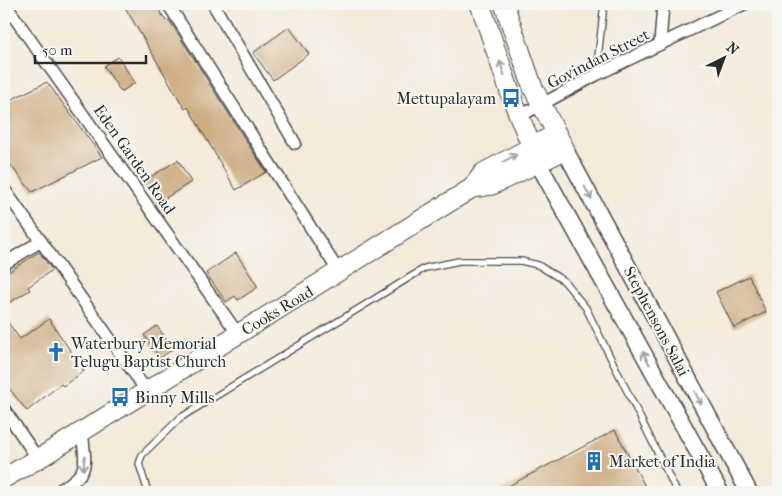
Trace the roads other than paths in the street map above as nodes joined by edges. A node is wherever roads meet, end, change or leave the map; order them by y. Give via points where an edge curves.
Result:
1 (5, 4) edge
2 (168, 4) edge
3 (213, 4) edge
4 (480, 4) edge
5 (504, 4) edge
6 (604, 4) edge
7 (663, 4) edge
8 (744, 4) edge
9 (660, 44) junction
10 (596, 75) junction
11 (542, 105) junction
12 (520, 116) junction
13 (560, 142) junction
14 (295, 143) dead end
15 (535, 155) junction
16 (4, 189) edge
17 (41, 241) junction
18 (4, 264) edge
19 (339, 272) junction
20 (238, 334) junction
21 (146, 390) junction
22 (4, 409) edge
23 (82, 431) junction
24 (38, 459) junction
25 (4, 478) edge
26 (62, 491) edge
27 (148, 492) edge
28 (677, 492) edge
29 (720, 492) edge
30 (749, 492) edge

1 - 20 street, Eden Garden Road
2 - 19 street
3 - 14 street
12 -> 4 main road
5 - 11 main road
6 - 10 lane
7 - 9 street
8 - 9 street, Govindan Street
9 - 10 street, Govindan Street
10 - 11 street, Govindan Street
11 - 12 street, Govindan Street
11 - 13 main road
12 - 15 main road
13 - 15 main road, Cooks Road
13 -> 30 main road, Stephensons Salai
15 - 19 main road, Cooks Road via 484,173 472,188
29 -> 15 main road, Stephensons Salai
16 - 17 street
17 - 18 street
17 - 21 street
19 - 20 main road, Cooks Road
20 - 21 main road, Cooks Road
21 - 23 main road, Cooks Road
22 - 24 street
23 - 24 main road, Cooks Road
23 -> 26 street via 85,458 82,473
24 - 25 main road, Cooks Road
27 - 28 lane via 139,464 142,455 180,418 425,268 459,261 521,261 538,265 564,281 586,308

